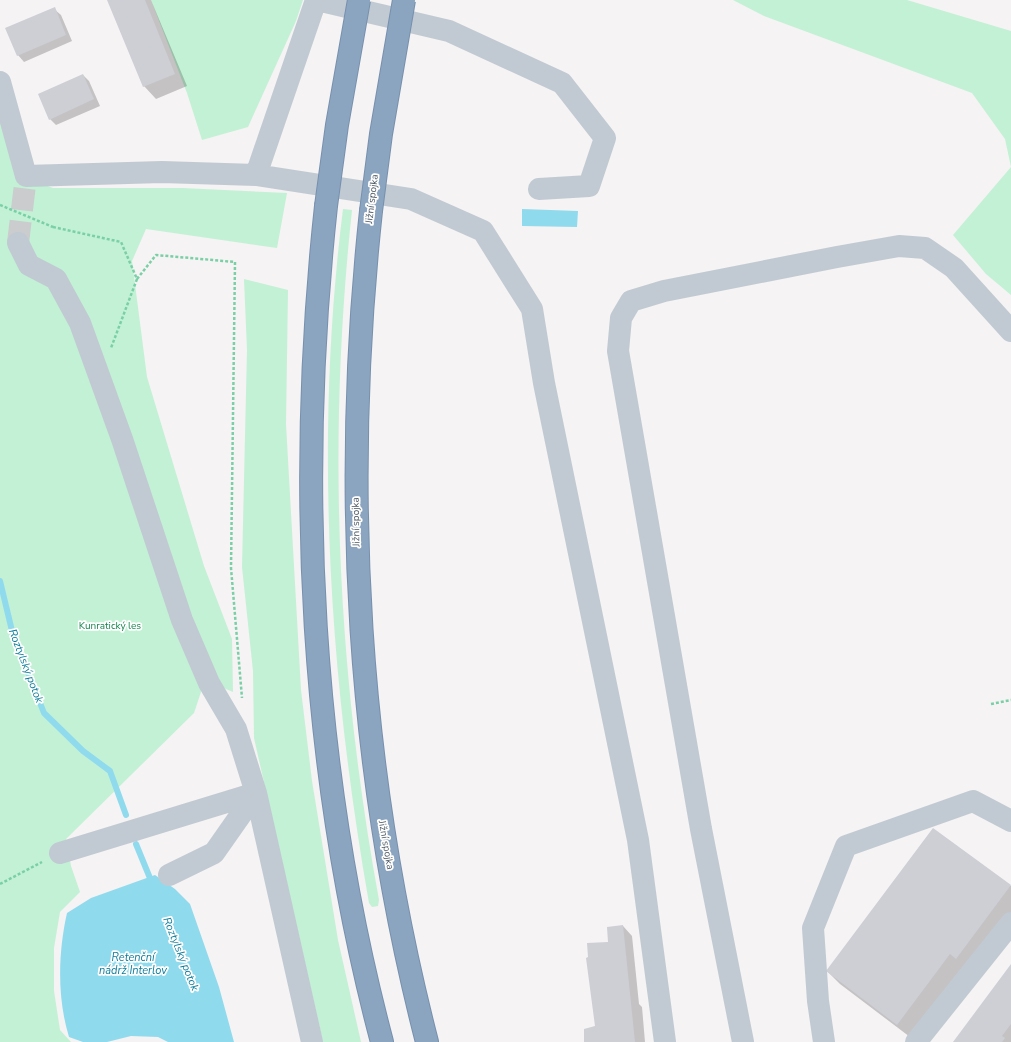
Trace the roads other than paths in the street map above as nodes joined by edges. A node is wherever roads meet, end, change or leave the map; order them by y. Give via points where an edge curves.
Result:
1 (317, 0) edge
2 (359, 0) edge
3 (404, 0) edge
4 (0, 82) edge
5 (256, 175) junction
6 (539, 189) dead end
7 (18, 242) tunnel mouth
8 (1011, 331) edge
9 (256, 793) junction
10 (1011, 821) edge
11 (60, 853) road end
12 (169, 875) dead end
13 (1011, 923) edge
14 (428, 1039) edge
15 (312, 1042) edge
16 (382, 1042) edge
17 (666, 1042) edge
18 (743, 1042) edge
19 (824, 1042) edge
20 (916, 1042) edge

1 - 5 lane
1 - 6 lane via 449,31 562,83 605,138 589,186
2 - 16 highway, bridge via 326,206 314,340 312,540 320,684 340,840 354,918
3 - 14 highway, Jižní spojka, bridge via 382,126 361,312 356,413 356,528 366,688 384,829 398,908
4 - 5 lane via 26,176 162,172
5 - 17 lane via 411,199 483,231 532,309 544,383 638,840
7 - 9 lane via 29,265 56,279 80,323 182,620 208,683 236,729
8 - 18 lane via 954,268 925,248 899,246 664,291 631,301 621,318 618,351 646,521 701,829
9 - 11 lane
9 - 12 lane via 214,853
9 - 15 lane
10 - 19 lane via 972,801 846,846 813,928 818,1001
13 - 20 lane

